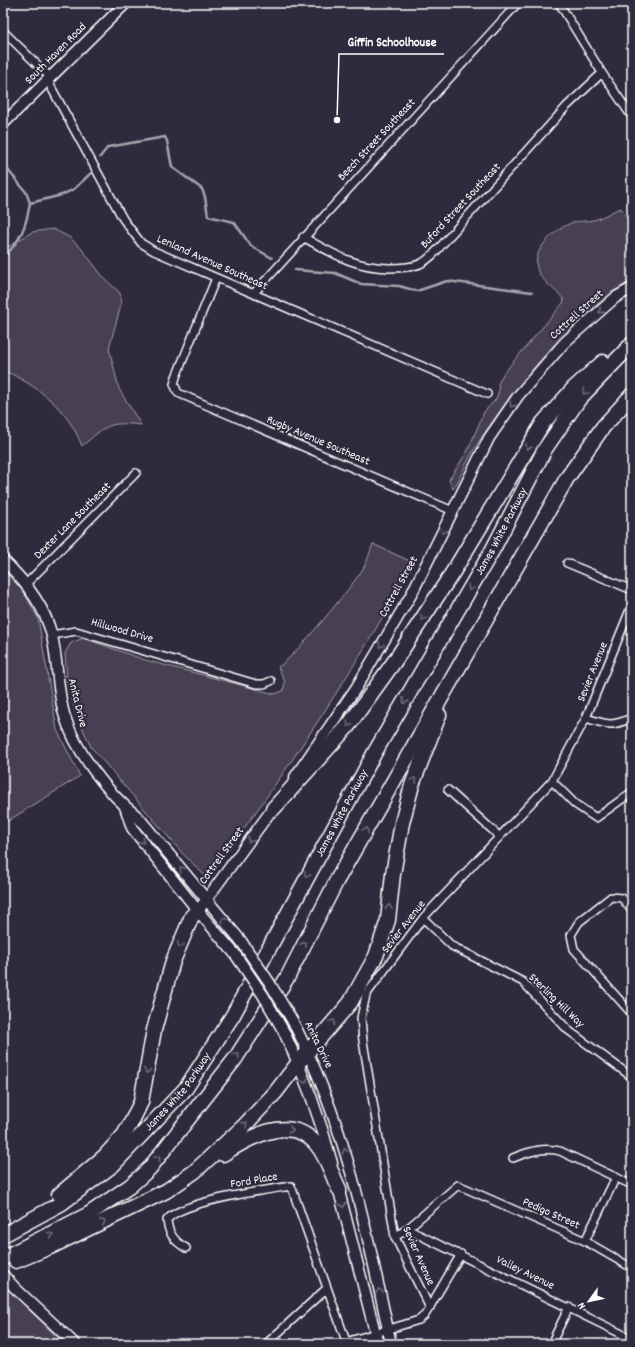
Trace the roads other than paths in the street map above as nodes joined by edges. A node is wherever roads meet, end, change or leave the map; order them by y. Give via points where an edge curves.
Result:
1 (126, 3) edge
2 (518, 3) edge
3 (559, 3) edge
4 (3, 31) edge
5 (602, 73) junction
6 (49, 80) junction
7 (632, 117) edge
8 (3, 124) edge
9 (303, 237) junction
10 (216, 278) junction
11 (632, 288) edge
12 (254, 293) junction
13 (632, 340) edge
14 (632, 344) edge
15 (487, 394) dead end
16 (632, 395) edge
17 (136, 474) dead end
18 (453, 511) junction
19 (3, 560) edge
20 (567, 562) dead end
21 (26, 584) junction
22 (632, 590) edge
23 (632, 605) edge
24 (52, 635) junction
25 (457, 671) junction
26 (271, 681) dead end
27 (586, 718) junction
28 (632, 718) edge
29 (552, 781) junction
30 (448, 790) dead end
31 (632, 792) edge
32 (125, 807) junction
33 (273, 808) junction
34 (499, 836) junction
35 (206, 899) junction
36 (198, 911) junction
37 (632, 911) edge
38 (423, 918) junction
39 (632, 1014) edge
40 (308, 1052) junction
41 (298, 1062) junction
42 (632, 1076) edge
43 (513, 1158) dead end
44 (109, 1161) junction
45 (194, 1172) junction
46 (616, 1177) junction
47 (632, 1185) edge
48 (339, 1189) junction
49 (407, 1229) junction
50 (3, 1234) edge
51 (395, 1237) junction
52 (585, 1241) junction
53 (186, 1248) dead end
54 (461, 1254) junction
55 (3, 1258) edge
56 (3, 1266) edge
57 (632, 1268) edge
58 (3, 1275) edge
59 (327, 1288) junction
60 (568, 1307) junction
61 (430, 1308) junction
62 (388, 1329) junction
63 (375, 1333) junction
64 (630, 1338) edge
65 (347, 1343) edge
66 (75, 1344) edge
67 (266, 1344) edge
68 (378, 1344) edge
69 (391, 1344) edge
70 (551, 1344) edge

1 - 6 street, South Haven Road
2 - 9 street, Beech Street Southeast
3 - 5 street
4 - 6 street, Lenland Avenue Southeast via 47,74
5 - 7 street
5 - 9 street, Buford Street Southeast via 566,107 447,239 420,264 394,268 360,265
6 - 8 street, South Haven Road
6 - 10 street, Lenland Avenue Southeast via 119,212 141,243
9 - 12 street, Beech Street Southeast
10 - 12 street, Lenland Avenue Southeast
10 - 18 street, Rugby Avenue Southeast via 176,377 174,384 178,393
11 -> 18 street, Cottrell Street via 616,297 565,342 518,396 489,438
12 - 15 street, Lenland Avenue Southeast
13 -> 33 highway via 574,388 543,423 453,572 394,662 348,726
14 -> 44 highway, James White Parkway via 579,399 545,449 493,549 375,752 233,1015 186,1088
16 - 25 highway, James White Parkway via 602,427 567,478
17 - 21 street, Dexter Lane Southeast
18 -> 33 street, Cottrell Street via 411,595 356,688
19 - 21 street
20 - 22 street
21 - 24 street via 37,601
23 - 27 street, Sevier Avenue
24 - 26 street, Hillwood Drive via 76,631 256,684
24 - 32 street, Anita Drive via 60,693 70,732 80,751
40 -> 25 highway via 350,1003 376,956 388,920 402,823 412,785
55 -> 25 highway, James White Parkway via 89,1214 130,1186 149,1168 235,1059 287,978 336,880
27 - 28 street via 614,725
27 - 29 street, Sevier Avenue
29 - 31 street via 575,804 596,818
29 - 34 street, Sevier Avenue
30 - 34 street
35 -> 32 street, Anita Drive via 138,817
32 -> 36 street, Anita Drive via 132,828
33 -> 35 street, Cottrell Street
34 - 38 street, Sevier Avenue
35 - 36 street, Cottrell Street
40 -> 35 street, Anita Drive, bridge via 270,982 242,941
36 - 41 street, Anita Drive, bridge via 235,954 263,995
36 -> 44 highway via 192,916 173,961 154,1030 141,1102
37 - 39 street via 622,898 611,897 579,922 571,935 574,949
38 - 42 street, Sterling Hill Way via 452,946 523,982 568,1030
38 - 51 street, Sevier Avenue via 366,995 361,1018
40 - 41 highway
62 -> 40 street, Anita Drive via 356,1188 340,1131
45 -> 41 highway via 243,1127 275,1093
41 -> 48 street, Anita Drive via 325,1135
43 - 46 street via 550,1148
44 - 50 highway, James White Parkway via 81,1190 45,1213
45 -> 48 highway via 244,1141 262,1133 284,1129 302,1132 317,1144
56 -> 45 highway via 50,1247 166,1191
46 - 47 street
46 - 52 street
48 -> 63 street, Anita Drive
49 - 51 street
49 - 52 street, Pedigo Street via 458,1185
49 - 54 street, Valley Avenue
51 - 61 street, Sevier Avenue
52 - 57 street, Pedigo Street
53 - 59 street, Ford Place via 176,1242 168,1228 167,1220 178,1211 242,1193 291,1186
54 - 60 street, Valley Avenue
54 - 61 street, Sevier Avenue
58 - 66 street
59 - 65 street, Ford Place
59 - 67 street
60 - 64 street, Valley Avenue
60 - 70 street
61 - 62 street, Sevier Avenue via 419,1320
62 - 63 street, Sevier Avenue
62 - 69 street, Anita Drive
63 - 65 street, Sevier Avenue
63 - 68 street, Anita Drive

